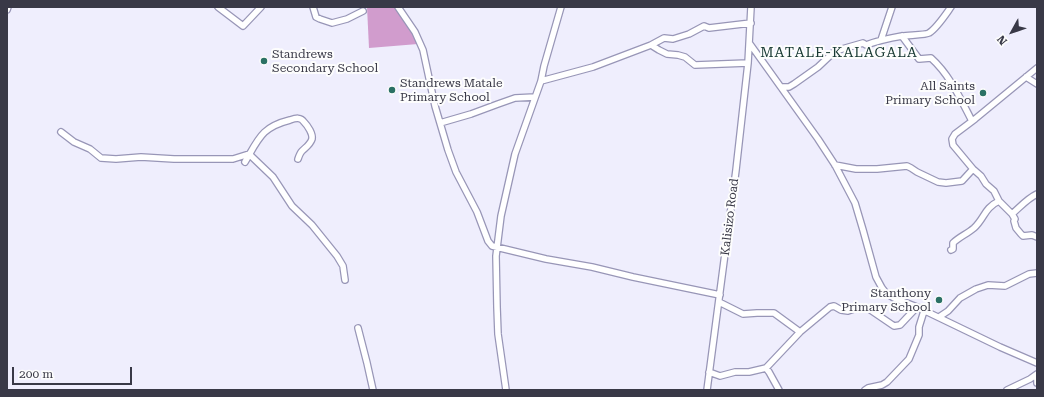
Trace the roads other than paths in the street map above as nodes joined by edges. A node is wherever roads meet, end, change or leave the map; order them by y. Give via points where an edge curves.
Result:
1 (8, 7) edge
2 (218, 7) edge
3 (261, 7) edge
4 (312, 7) edge
5 (398, 7) edge
6 (561, 7) edge
7 (751, 7) edge
8 (892, 7) edge
9 (951, 7) edge
10 (7, 10) edge
11 (363, 11) dead end
12 (751, 23) junction
13 (902, 36) junction
14 (881, 40) junction
15 (750, 44) junction
16 (651, 45) junction
17 (748, 63) junction
18 (1037, 68) edge
19 (1026, 77) junction
20 (541, 81) junction
21 (1037, 84) edge
22 (781, 87) junction
23 (535, 97) junction
24 (972, 122) junction
25 (440, 123) junction
26 (62, 132) dead end
27 (250, 154) junction
28 (298, 159) dead end
29 (244, 162) dead end
30 (835, 165) junction
31 (973, 169) junction
32 (1037, 194) edge
33 (999, 201) junction
34 (1012, 214) junction
35 (1037, 237) edge
36 (497, 247) junction
37 (951, 250) dead end
38 (1037, 273) edge
39 (345, 280) dead end
40 (720, 295) junction
41 (719, 302) junction
42 (917, 307) junction
43 (924, 311) junction
44 (939, 318) junction
45 (358, 328) dead end
46 (800, 332) junction
47 (1037, 363) edge
48 (766, 368) junction
49 (710, 372) junction
50 (1037, 374) edge
51 (1037, 378) edge
52 (1037, 383) edge
53 (373, 390) edge
54 (506, 390) edge
55 (707, 390) edge
56 (779, 390) edge
57 (865, 390) edge
58 (1007, 390) edge

1 - 10 street
2 - 3 street via 243,26
4 - 11 street via 316,17 332,23
5 - 25 street via 415,32 423,50
6 - 20 street
7 - 12 street, Kalisizo Road
8 - 14 street
9 - 13 street via 926,35
12 - 15 street, Kalisizo Road
12 - 16 street via 709,28 704,26 689,34 673,39 664,38
13 - 14 street
13 - 24 street via 919,58 931,58 937,63 957,92
14 - 22 street via 835,51 794,84
15 - 17 street, Kalisizo Road
15 - 22 street
16 - 17 street via 667,54 684,57 695,65
16 - 20 street
17 - 40 street, Kalisizo Road
18 - 19 street
19 - 21 street
19 - 24 street
20 - 23 street
22 - 30 street
23 - 25 street via 515,98
23 - 36 street via 515,154 500,216
24 - 31 street via 952,139 953,145
25 - 36 street via 456,172 477,212 489,244
26 - 27 street via 101,158 233,159
27 - 28 street via 261,135 269,128 297,118 303,121 312,137 310,144
27 - 29 street
27 - 39 street via 275,180 292,206 312,225 337,256 343,266
30 - 31 street via 856,169 908,166 938,182 946,183 962,181
30 - 42 street via 855,204 876,277 882,288 890,296
31 - 33 street via 994,191
32 - 34 street
33 - 34 street
33 - 37 street via 987,210 980,223 953,243
34 - 35 street via 1015,226 1021,234
36 - 40 street
36 - 54 street via 498,334
38 - 44 street via 1029,274 1005,286 988,285 976,289 960,298
40 - 41 street, Kalisizo Road
41 - 46 street via 743,314 774,313
41 - 49 street, Kalisizo Road
42 - 43 street
42 - 46 street via 900,325 894,326 869,309 857,308 848,311 834,306
43 - 44 street
43 - 57 street via 919,335 909,358 887,382
44 - 47 street
45 - 53 street
46 - 48 street
48 - 49 street via 720,376
48 - 56 street
49 - 55 street, Kalisizo Road
50 - 58 street
51 - 52 street

